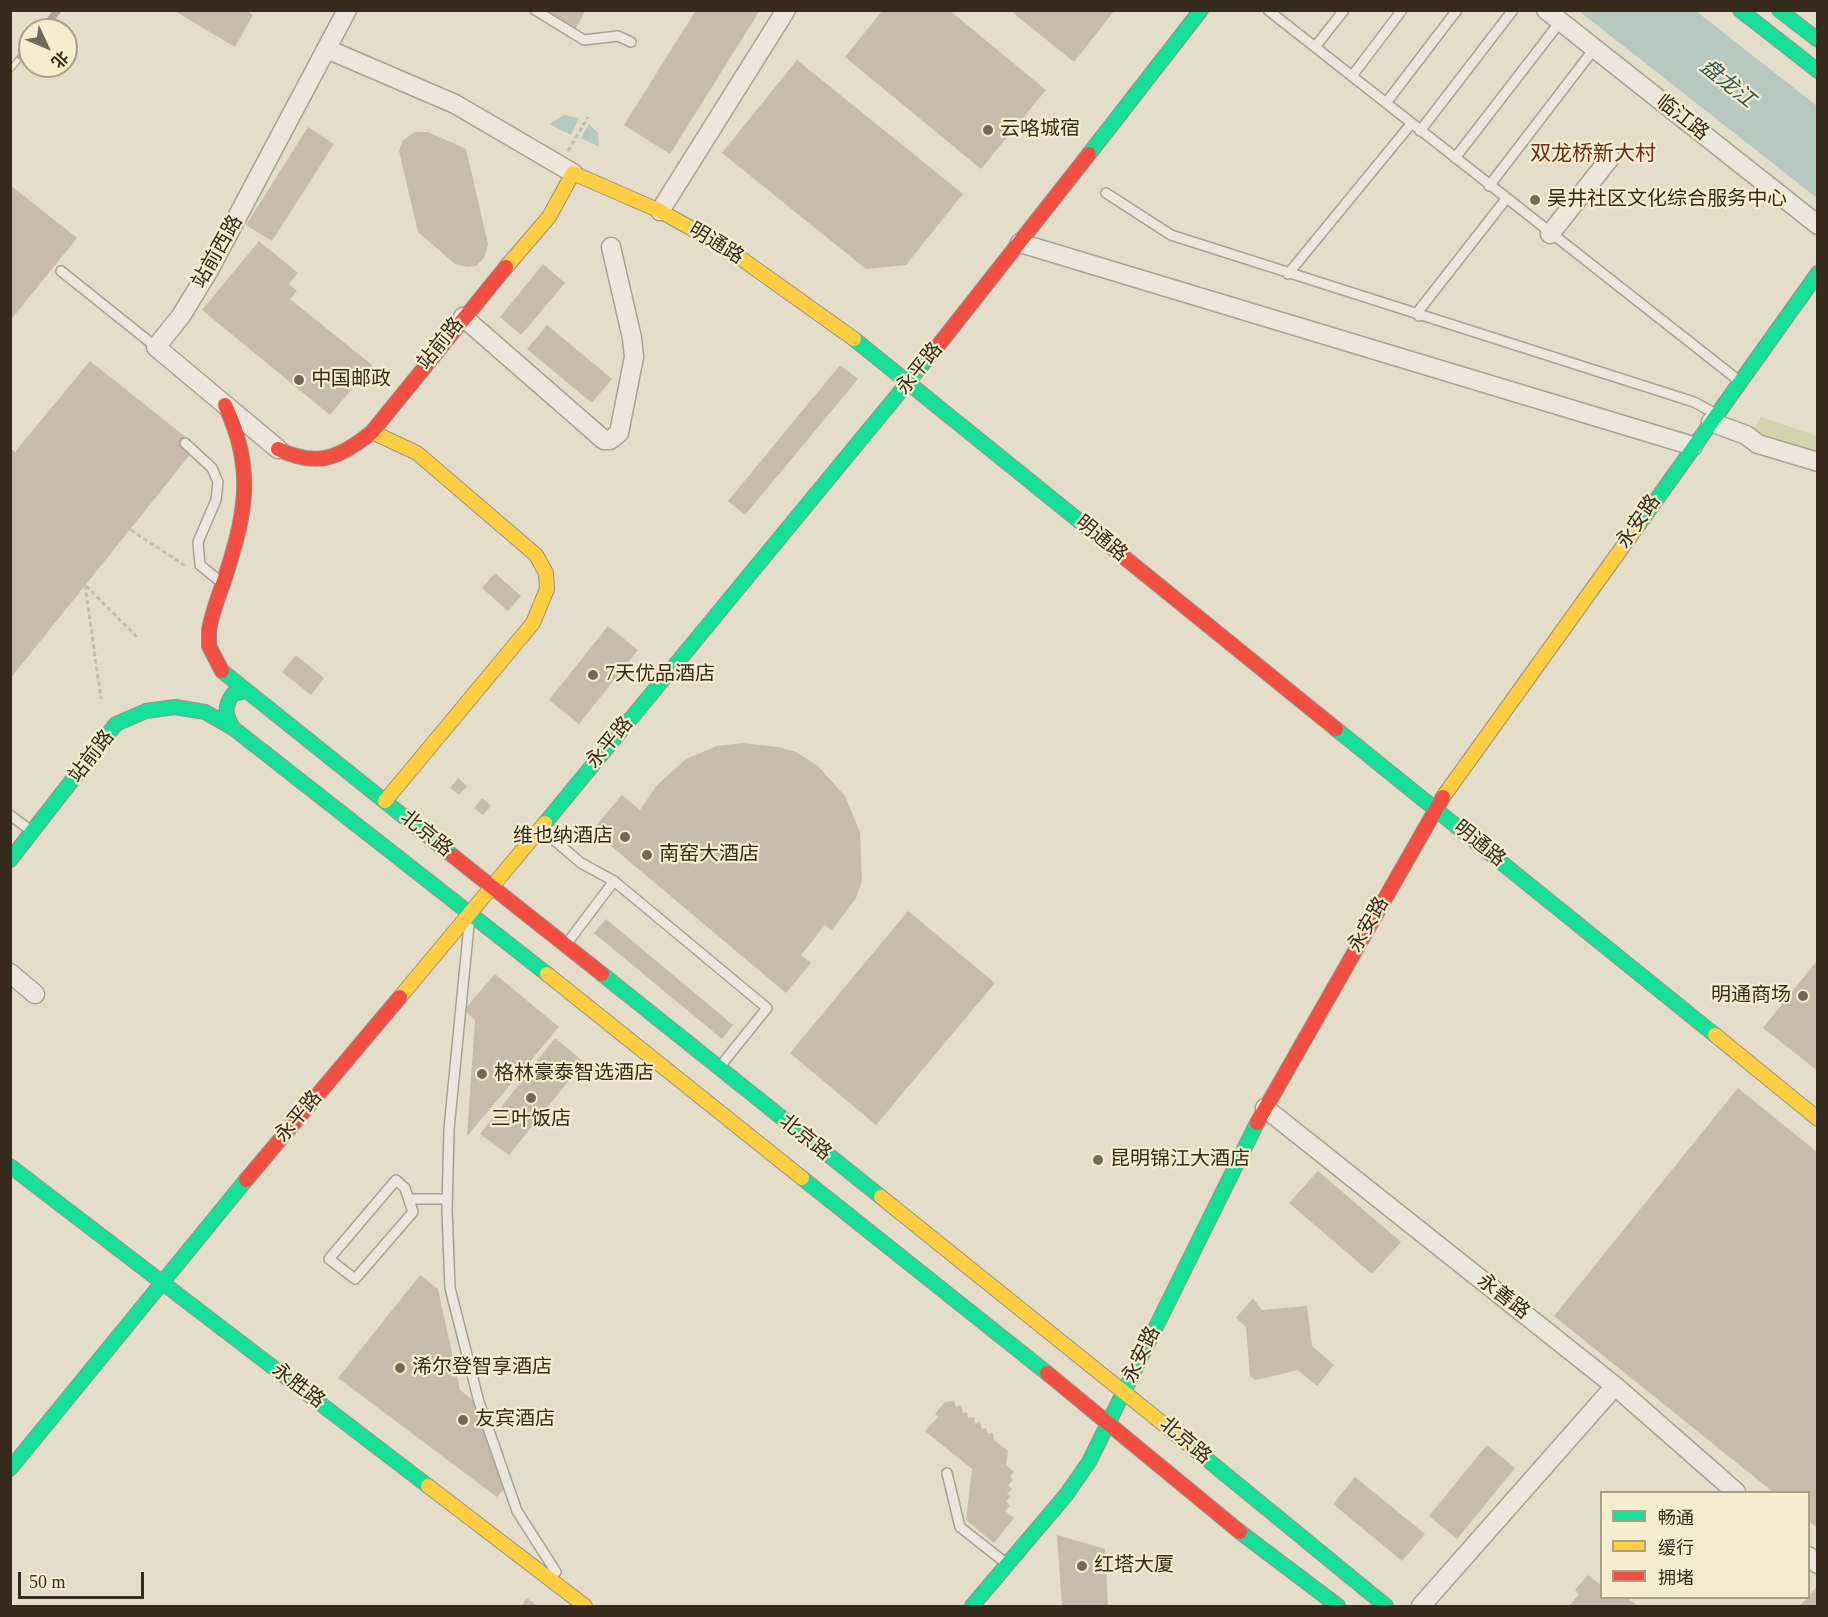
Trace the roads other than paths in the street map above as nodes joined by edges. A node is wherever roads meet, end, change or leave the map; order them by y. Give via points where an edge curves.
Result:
1 (347, 10) edge
2 (535, 10) edge
3 (786, 10) edge
4 (1201, 10) edge
5 (1268, 10) edge
6 (1344, 10) edge
7 (1402, 10) edge
8 (1457, 10) edge
9 (1512, 10) edge
10 (1740, 10) edge
11 (1779, 10) edge
12 (1553, 16) edge
13 (1818, 40) edge
14 (631, 42) dead end
15 (1315, 47) junction
16 (327, 49) junction
17 (1594, 49) junction
18 (1818, 71) edge
19 (1352, 76) junction
20 (1386, 103) junction
21 (1411, 124) junction
22 (1420, 131) junction
23 (1455, 158) junction
24 (1610, 158) dead end
25 (566, 170) junction
26 (1489, 186) junction
27 (1106, 193) dead end
28 (1506, 200) junction
29 (660, 211) junction
30 (1818, 225) edge
31 (1550, 234) junction
32 (1020, 243) junction
33 (611, 247) dead end
34 (61, 271) dead end
35 (1818, 273) edge
36 (1288, 274) junction
37 (1419, 316) junction
38 (462, 318) junction
39 (156, 347) junction
40 (1740, 381) junction
41 (909, 382) junction
42 (225, 405) junction
43 (1713, 418) junction
44 (372, 432) junction
45 (185, 443) dead end
46 (1693, 446) junction
47 (278, 448) joint
48 (1818, 462) edge
49 (223, 583) junction
50 (246, 691) junction
51 (233, 728) junction
52 (385, 801) junction
53 (1435, 808) junction
54 (10, 815) edge
55 (539, 828) junction
56 (33, 832) junction
57 (13, 852) edge
58 (614, 882) junction
59 (490, 887) junction
60 (470, 913) junction
61 (565, 946) junction
62 (10, 973) edge
63 (35, 994) dead end
64 (719, 1069) junction
65 (1264, 1108) junction
66 (1818, 1119) edge
67 (10, 1166) edge
68 (411, 1199) junction
69 (447, 1199) junction
70 (161, 1281) junction
71 (1615, 1386) junction
72 (1124, 1390) junction
73 (1109, 1423) junction
74 (10, 1469) edge
75 (947, 1473) dead end
76 (1735, 1491) edge
77 (1007, 1564) junction
78 (580, 1603) edge
79 (972, 1606) edge
80 (1338, 1606) edge
81 (1386, 1606) edge
82 (1421, 1606) edge

1 - 16 street, 站前西路
2 - 14 lane via 584,40 618,36
3 - 29 street
4 - 32 street, 永平路
5 - 15 lane
6 - 15 lane
7 - 19 lane
8 - 20 lane
9 - 22 lane
10 - 18 street
11 - 13 street
12 - 17 street, 临江路
12 - 23 lane
15 - 19 lane
16 - 25 street, 明通路 via 455,104
16 - 39 street, 站前西路 via 209,270 181,316
17 - 26 lane
17 - 30 street, 临江路
19 - 20 lane
20 - 21 lane
21 - 22 lane
21 - 36 lane
22 - 23 lane
23 - 26 lane
24 - 31 street
25 - 29 street, 明通路
25 - 38 street, 站前路 via 549,217
26 - 28 lane
27 - 36 lane via 1171,235
28 - 31 lane
28 - 37 lane via 1420,309
29 - 41 street, 明通路 via 725,248
31 - 40 lane
32 - 41 street, 永平路
32 - 46 street
33 - 38 street via 634,357 619,433 610,440 604,440
34 - 39 lane
35 - 40 street, 永安路
36 - 37 lane
37 - 43 lane via 1694,402
38 - 44 street, 站前路
39 - 42 street
40 - 43 street, 永安路
41 - 53 street, 明通路
41 - 55 street, 永平路
42 - 47 street
42 - 49 street via 245,456 246,486 242,518
43 - 46 street, 永安路
43 - 48 street via 1758,444
44 - 47 street, 站前路 via 334,457 309,461
44 - 52 street via 417,453 536,555 545,566 549,583 533,623
45 - 49 lane via 212,468 218,482 216,500 198,542 200,565
46 - 53 street, 永安路
49 - 50 street, 北京路 via 208,639 222,671
50 - 51 street via 233,694 225,707
50 - 52 street, 北京路
51 - 56 street, 站前路 via 211,714 185,706 156,707 128,717 117,724
51 - 60 street, 北京路
52 - 59 street, 北京路
53 - 65 street, 永安路
53 - 66 street, 明通路
54 - 56 lane
55 - 58 lane via 580,863
55 - 59 street, 永平路
56 - 57 street, 站前路
58 - 61 lane
58 - 64 lane via 767,1008
59 - 60 street, 永平路
59 - 61 street, 北京路
60 - 69 lane via 454,1063
60 - 70 street, 永平路
60 - 73 street, 北京路
61 - 64 street, 北京路
62 - 63 street
64 - 72 street, 北京路
65 - 71 street, 永善路
65 - 72 street, 永安路
67 - 70 street, 永胜路
68 - 68 lane via 396,1180 329,1259 355,1279 413,1212
68 - 69 lane
69 - 78 lane via 450,1288 479,1402 517,1511
70 - 74 street, 永平路
70 - 78 street, 永胜路
71 - 76 street, 永善路
71 - 82 street
72 - 73 street, 永安路
72 - 81 street, 北京路
73 - 77 street, 永安路 via 1066,1495
73 - 80 street, 北京路 via 1250,1540
75 - 77 lane via 960,1527
77 - 79 street, 永安路

